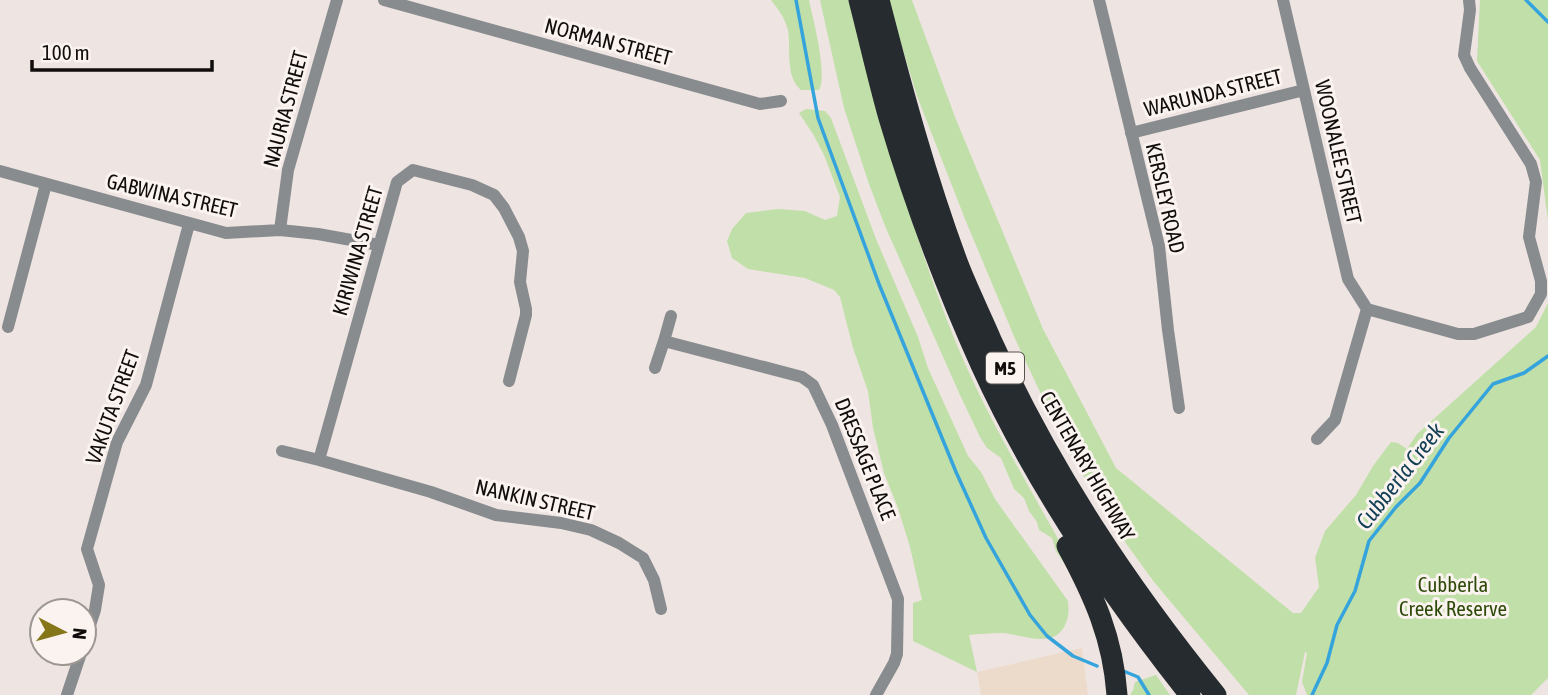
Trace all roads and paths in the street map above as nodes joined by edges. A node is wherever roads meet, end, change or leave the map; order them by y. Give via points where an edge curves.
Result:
1 (337, 0) edge
2 (384, 0) edge
3 (859, 0) edge
4 (879, 0) edge
5 (1099, 0) edge
6 (1283, 0) edge
7 (1469, 0) edge
8 (407, 3) edge
9 (1304, 90) junction
10 (781, 101) dead end
11 (1131, 133) junction
12 (0, 171) edge
13 (46, 184) junction
14 (189, 224) junction
15 (279, 230) junction
16 (379, 245) junction
17 (1367, 309) junction
18 (671, 316) dead end
19 (8, 327) dead end
20 (664, 341) junction
21 (654, 368) dead end
22 (509, 381) dead end
23 (1179, 408) dead end
24 (1317, 439) dead end
25 (282, 452) dead end
26 (319, 460) junction
27 (1057, 508) junction
28 (97, 597) edge
29 (661, 609) dead end
30 (76, 667) edge
31 (67, 695) edge
32 (876, 695) edge
33 (1117, 695) edge
34 (1190, 695) edge
35 (1216, 695) edge

1 - 15 street, NAURIA STREET via 288,170
2 - 8 street, NORMAN STREET
3 - 27 highway, CENTENARY HIGHWAY / M5 via 889,118 931,243 982,367
4 - 35 highway, CENTENARY HIGHWAY / M5 via 942,221 1010,380 1044,446 1112,556
5 - 11 street, KERSLEY ROAD
6 - 9 street, WOONALEE STREET
7 - 17 street via 1464,55 1531,164 1536,182 1529,237 1541,294 1528,317 1474,334 1458,334
8 - 10 street, NORMAN STREET via 760,104
9 - 11 street, WARUNDA STREET
9 - 17 street, WOONALEE STREET via 1348,279
11 - 23 street, KERSLEY ROAD via 1159,246
12 - 13 street, GABWINA STREET
13 - 14 street, GABWINA STREET
13 - 19 street
14 - 15 street, GABWINA STREET via 226,233
14 - 28 street, VAKUTA STREET via 146,385 117,442 87,549 99,585
15 - 16 street, GABWINA STREET
16 - 22 street, KIRIWINA STREET via 397,182 413,170 494,195 523,251 520,282 526,315
16 - 26 street, KIRIWINA STREET
17 - 24 street via 1335,420
18 - 20 street
20 - 21 street
20 - 32 street, DRESSAGE PLACE via 802,377 813,385 898,599 897,654
25 - 26 street, NANKIN STREET
26 - 29 street, NANKIN STREET via 496,515 592,530 643,558
27 - 33 highway via 1062,536 1106,632
27 - 34 highway, CENTENARY HIGHWAY / M5 via 1150,645
30 - 31 street

